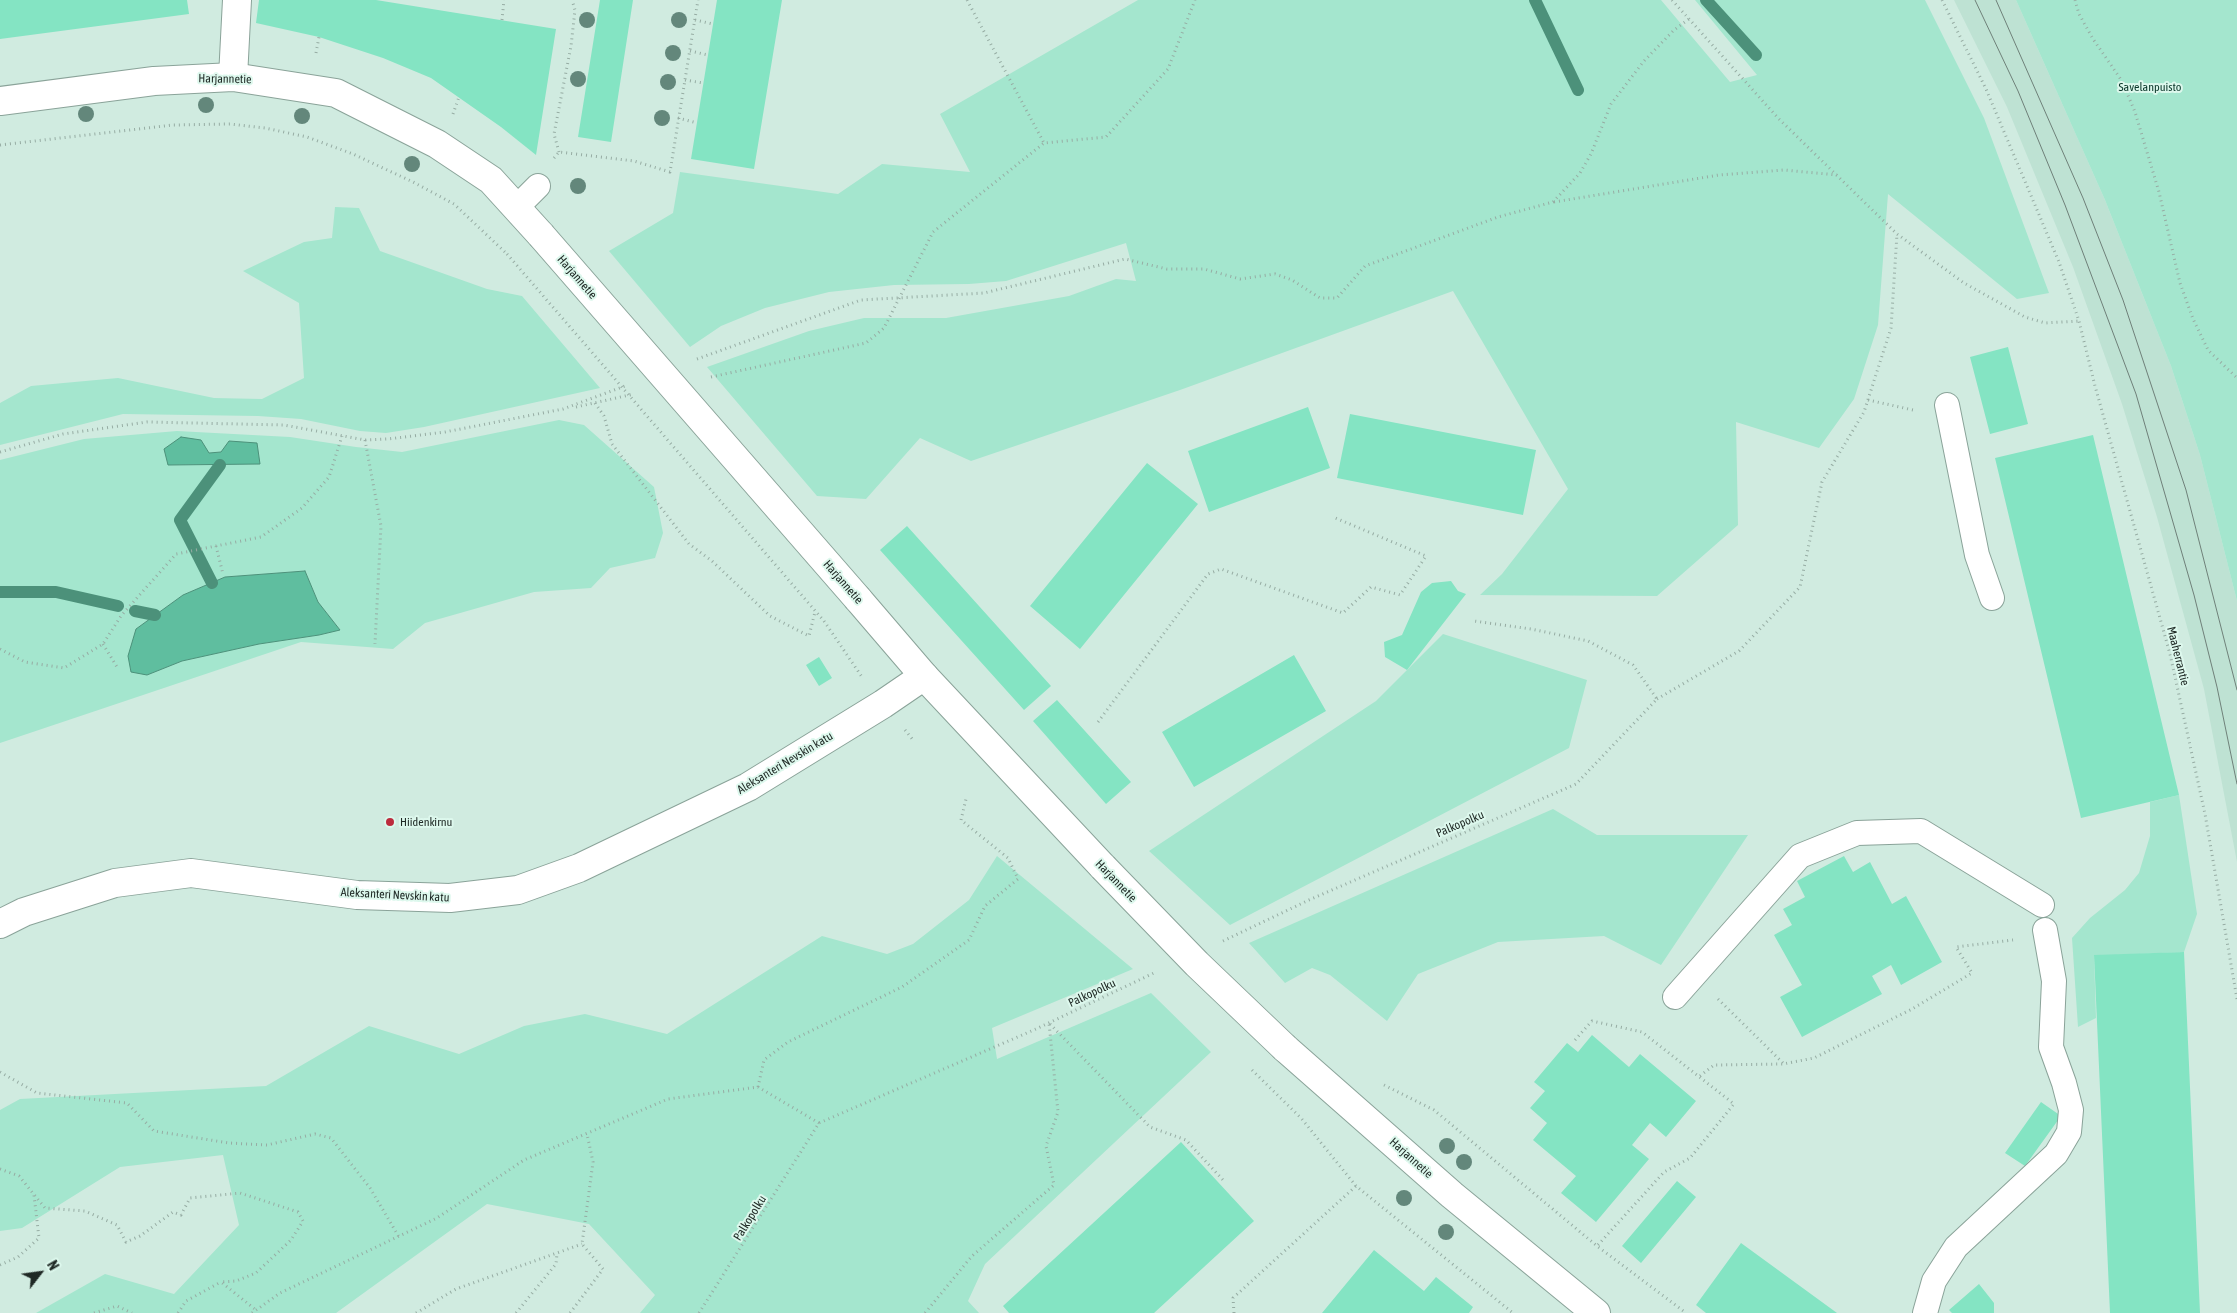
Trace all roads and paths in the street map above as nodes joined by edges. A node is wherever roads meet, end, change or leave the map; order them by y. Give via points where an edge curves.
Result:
1 (237, 0) edge
2 (504, 0) edge
3 (572, 0) edge
4 (698, 0) edge
5 (966, 0) edge
6 (1196, 0) edge
7 (1672, 0) edge
8 (1942, 0) edge
9 (2075, 0) edge
10 (1689, 19) junction
11 (502, 20) dead end
12 (695, 20) junction
13 (713, 24) dead end
14 (319, 37) dead end
15 (690, 51) junction
16 (708, 55) dead end
17 (315, 56) dead end
18 (233, 77) junction
19 (685, 80) junction
20 (703, 84) dead end
21 (459, 97) dead end
22 (0, 101) edge
23 (453, 114) dead end
24 (678, 118) junction
25 (697, 123) dead end
26 (1044, 143) junction
27 (0, 145) edge
28 (559, 152) junction
29 (553, 159) dead end
30 (1838, 175) junction
31 (538, 186) dead end
32 (1553, 202) junction
33 (516, 208) junction
34 (1897, 234) junction
35 (900, 297) junction
36 (2080, 321) junction
37 (691, 362) dead end
38 (2237, 378) edge
39 (701, 379) dead end
40 (627, 386) dead end
41 (643, 392) dead end
42 (1868, 400) junction
43 (595, 403) junction
44 (1947, 405) joint
45 (563, 409) junction
46 (342, 436) junction
47 (365, 440) junction
48 (0, 452) edge
49 (1333, 517) dead end
50 (216, 546) junction
51 (223, 574) dead end
52 (1992, 598) dead end
53 (816, 612) junction
54 (824, 621) dead end
55 (1474, 621) dead end
56 (103, 644) junction
57 (375, 644) dead end
58 (0, 649) edge
59 (117, 667) dead end
60 (924, 676) junction
61 (1657, 699) junction
62 (1098, 722) dead end
63 (966, 799) dead end
64 (2042, 905) dead end
65 (0, 924) edge
66 (2045, 930) joint
67 (1219, 942) dead end
68 (1157, 972) dead end
69 (1694, 976) junction
70 (1675, 997) dead end
71 (2237, 999) edge
72 (1049, 1023) junction
73 (1575, 1040) dead end
74 (1783, 1064) junction
75 (1252, 1070) dead end
76 (0, 1072) edge
77 (1700, 1076) junction
78 (1381, 1084) dead end
79 (758, 1087) junction
80 (819, 1123) junction
81 (587, 1134) junction
82 (0, 1169) edge
83 (1222, 1180) dead end
84 (1356, 1186) junction
85 (34, 1194) junction
86 (399, 1237) junction
87 (582, 1244) junction
88 (1597, 1246) junction
89 (557, 1253) junction
90 (0, 1265) edge
91 (221, 1282) junction
92 (256, 1310) junction
93 (94, 1313) edge
94 (132, 1313) edge
95 (178, 1313) edge
96 (252, 1313) edge
97 (416, 1313) edge
98 (516, 1313) edge
99 (570, 1313) edge
100 (699, 1313) edge
101 (925, 1313) edge
102 (1234, 1313) edge
103 (1513, 1313) edge
104 (1596, 1313) edge
105 (1686, 1313) edge
106 (1925, 1313) edge

1 - 18 street
2 - 11 path
3 - 28 path via 575,10 571,46 554,134
4 - 12 path
5 - 26 path
6 - 26 path via 1168,69 1106,137
7 - 10 path
8 - 36 path, Maaherrantie via 1997,116 2059,262
9 - 38 path via 2093,39 2122,81 2134,112 2159,192 2180,283 2193,319 2208,350
10 - 30 path via 1778,118
10 - 32 path via 1644,61 1611,104 1580,173
12 - 13 path
12 - 15 path
14 - 17 path
15 - 16 path
15 - 19 path
18 - 22 street, Harjannetie via 154,81
18 - 33 street, Harjannetie via 336,93 437,144 491,180
19 - 20 path
19 - 24 path
21 - 23 path
24 - 25 path
24 - 28 path via 670,172 634,161
26 - 35 path via 933,232
27 - 53 path, bridge via 173,126 230,124 265,128 308,137 353,154 454,204 507,254
28 - 29 path
30 - 32 path via 1784,170 1719,176
30 - 34 path
31 - 33 lane
32 - 35 path via 1498,217 1365,266 1337,298 1320,298 1292,280 1275,274 1240,279 1204,270 1167,269 1125,259 984,293
33 - 60 street, Harjannetie, bridge
34 - 36 path via 1964,283 2025,317 2046,323
34 - 42 path via 1891,328
35 - 37 path via 861,300
35 - 39 path via 884,328 866,343
36 - 71 path, Maaherrantie via 2170,654 2208,832
40 - 45 path
41 - 43 path
42 - 44 path via 1916,411
42 - 61 path via 1822,482 1800,587 1739,651
43 - 45 path
43 - 53 path via 604,416 612,444 689,544 712,561 770,616 809,636
44 - 52 lane via 1976,555
45 - 47 path via 445,432
46 - 47 path
46 - 48 path via 284,425 147,422 63,434
46 - 50 path via 329,477 302,508 261,537
47 - 57 path via 381,526
49 - 62 path via 1426,556 1400,595 1371,587 1343,614 1221,569 1208,574
50 - 51 path
50 - 56 path via 176,554 121,616
53 - 54 path, bridge
55 - 61 path via 1588,641 1633,665
56 - 58 path via 64,668 25,662
56 - 59 path
60 - 65 street, Aleksanteri Nevskin katu via 748,787 580,868 518,890 450,898 357,895 191,873 115,883 24,912
60 - 104 street, Harjannetie, bridge via 1197,964 1285,1048 1452,1195
61 - 67 path, Palkopolku via 1576,784
63 - 79 path via 961,820 1008,858 1018,879 985,906 969,940 902,987 788,1042 764,1060
64 - 69 lane via 1921,831 1857,833 1800,856
66 - 74 path via 2021,938 1956,947 1972,973 1814,1058
66 - 106 lane via 2054,981 2051,1047 2071,1110 2069,1132 2056,1154 1956,1248 1934,1282
68 - 72 path, Palkopolku
69 - 70 lane
69 - 74 path
72 - 80 path, Palkopolku
72 - 83 path via 1150,1127 1186,1140
72 - 101 path via 1058,1112 1046,1146 1054,1185 972,1256
73 - 77 path via 1592,1022 1642,1032
74 - 77 path via 1714,1065
75 - 84 path via 1301,1118
76 - 86 path via 38,1093 126,1104 154,1130 229,1143 267,1145 314,1134 331,1138 370,1188
77 - 88 path via 1734,1104 1690,1158 1664,1172
78 - 88 path via 1434,1110
79 - 80 path
79 - 81 path via 668,1098
80 - 100 path, Palkopolku
81 - 86 path via 524,1160 437,1218
81 - 87 path via 593,1162
82 - 85 path via 19,1176
84 - 102 path via 1233,1298
84 - 103 path
85 - 90 path via 39,1238 18,1257
85 - 91 path via 45,1208 85,1211 117,1225 126,1242 173,1212 181,1215 190,1198 240,1193 298,1212 303,1221 291,1240 256,1273 236,1282
86 - 92 path via 280,1293
87 - 89 path
87 - 99 path via 603,1269
88 - 105 path
89 - 97 path via 456,1289
89 - 98 path via 556,1264
91 - 92 path
91 - 95 path via 186,1301
92 - 96 path
93 - 94 path via 117,1306

